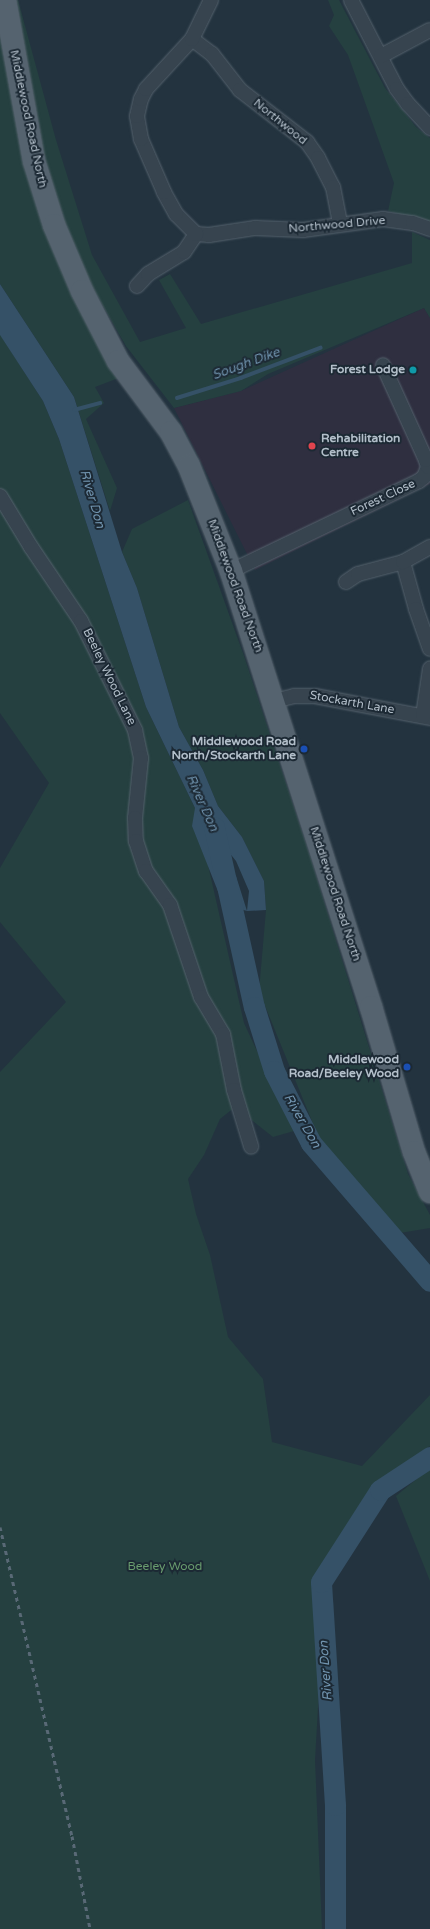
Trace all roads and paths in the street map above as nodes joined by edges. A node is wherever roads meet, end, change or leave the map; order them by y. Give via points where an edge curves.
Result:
1 (5, 0) edge
2 (211, 0) edge
3 (351, 0) edge
4 (430, 30) edge
5 (192, 39) junction
6 (381, 56) junction
7 (430, 128) edge
8 (340, 223) junction
9 (430, 230) edge
10 (196, 234) junction
11 (137, 286) dead end
12 (383, 365) dead end
13 (0, 496) edge
14 (430, 548) edge
15 (403, 562) junction
16 (231, 571) junction
17 (346, 582) dead end
18 (430, 649) edge
19 (430, 669) edge
20 (274, 701) junction
21 (426, 717) edge
22 (251, 1146) dead end
23 (430, 1192) edge

1 - 16 main road, Middlewood Road North via 34,161 61,243 118,361 171,432 189,466
2 - 5 street
3 - 6 street
4 - 6 street
5 - 8 street, Northwood via 212,54 240,90 307,142 333,187
5 - 10 street via 146,89 137,116 141,139 164,192 176,214
6 - 7 street via 408,104
8 - 9 street, Northwood Drive via 383,219 413,223
8 - 10 street, Northwood Drive via 303,230 249,229 209,235
10 - 11 street via 184,252 148,274
12 - 16 street, Forest Close via 426,460 428,467 424,477
13 - 22 street, Beeley Wood Lane via 31,548 81,621 135,730 141,758 135,818 136,841 146,871 170,905 201,997 223,1034 234,1090
14 - 15 street
15 - 17 street via 358,574
15 - 18 street
16 - 20 main road, Middlewood Road North
19 - 21 street
20 - 21 street, Stockarth Lane via 294,696 315,696
20 - 23 main road, Middlewood Road North via 369,999 414,1152

